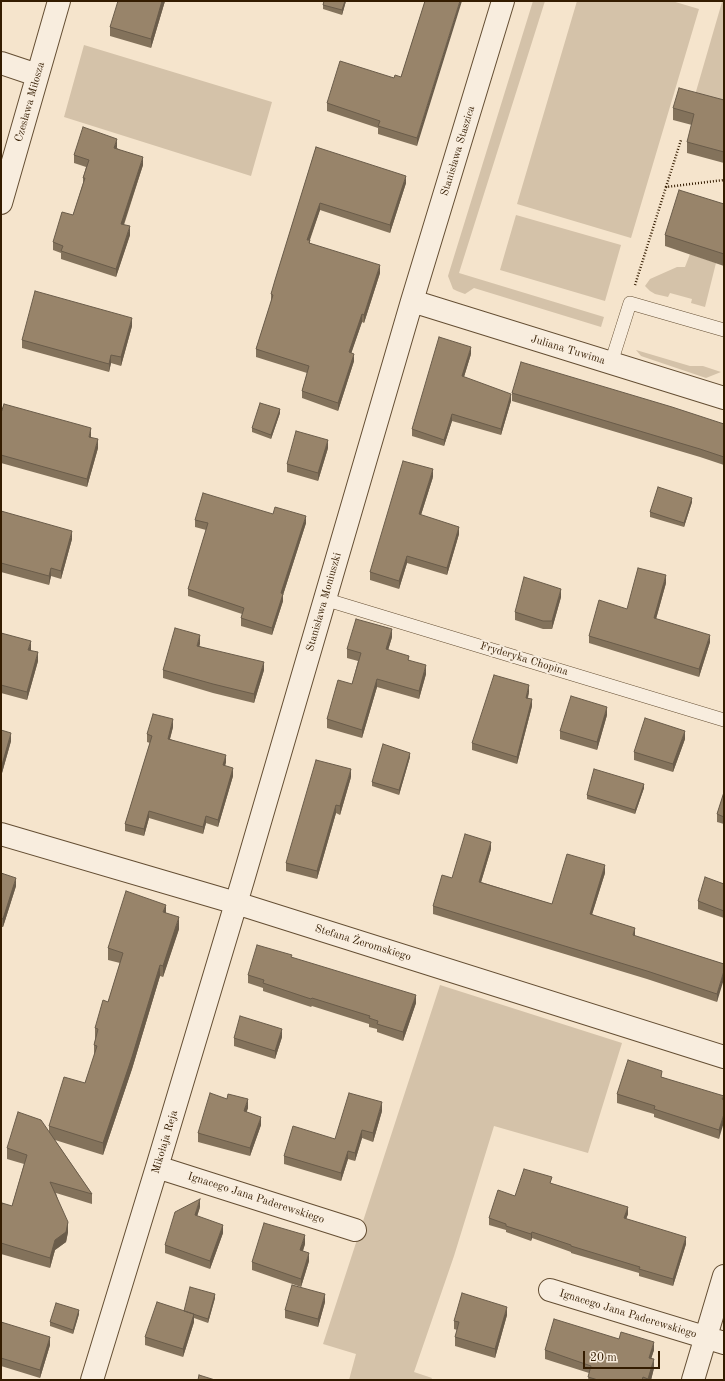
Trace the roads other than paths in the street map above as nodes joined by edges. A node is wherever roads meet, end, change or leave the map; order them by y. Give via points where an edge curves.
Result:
1 (59, 1) edge
2 (503, 1) edge
3 (1, 63) edge
4 (37, 75) junction
5 (1, 203) edge
6 (412, 301) junction
7 (724, 330) edge
8 (611, 363) junction
9 (724, 398) edge
10 (324, 599) junction
11 (724, 720) edge
12 (1, 834) edge
13 (236, 903) junction
14 (724, 1057) edge
15 (157, 1167) junction
16 (355, 1230) dead end
17 (724, 1276) edge
18 (550, 1290) dead end
19 (715, 1340) edge
20 (92, 1380) edge
21 (693, 1380) edge

1 - 4 street, Czesława Miłosza
2 - 6 street, Stanisława Staszica
3 - 4 street
4 - 5 street, Czesława Miłosza
6 - 8 street, Juliana Tuwima
6 - 10 street, Stanisława Moniuszki
7 - 8 lane via 630,302
8 - 9 street, Juliana Tuwima
10 - 11 lane, Fryderyka Chopina
10 - 13 street, Stanisława Moniuszki
12 - 13 street, Stefana Żeromskiego
13 - 14 street, Stefana Żeromskiego
13 - 15 street, Mikołaja Reja
15 - 16 street, Ignacego Jana Paderewskiego
15 - 20 street, Mikołaja Reja
17 - 19 street
18 - 19 street, Ignacego Jana Paderewskiego
19 - 21 street

